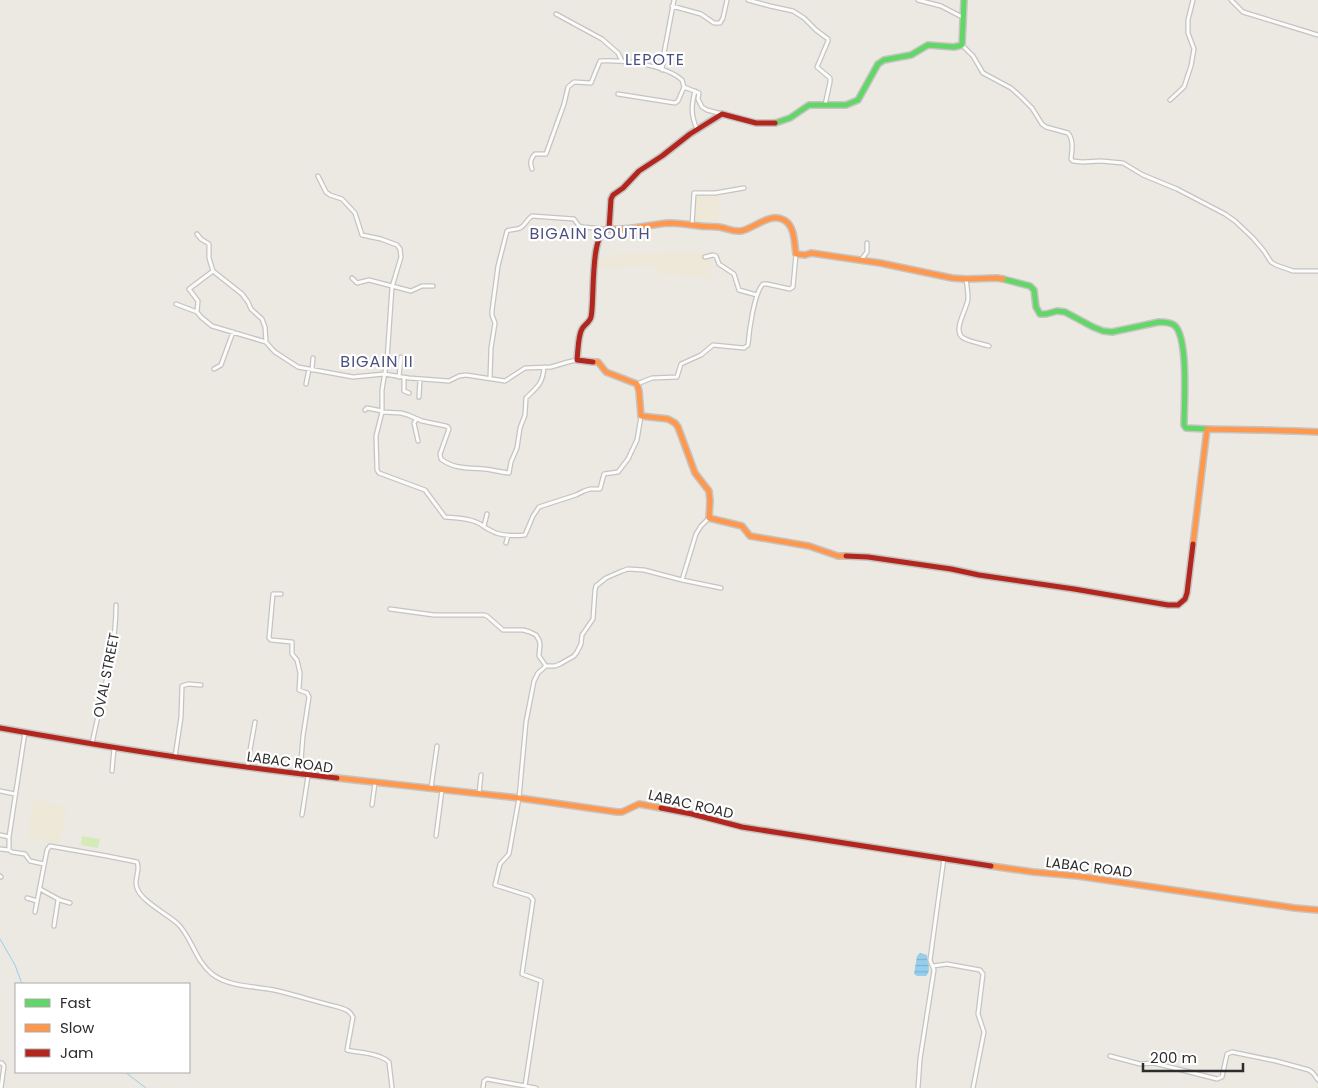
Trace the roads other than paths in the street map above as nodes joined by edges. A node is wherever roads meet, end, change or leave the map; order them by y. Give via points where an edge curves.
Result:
1 (674, 0) edge
2 (728, 0) edge
3 (748, 0) edge
4 (918, 0) edge
5 (964, 0) edge
6 (1193, 0) edge
7 (1231, 0) edge
8 (672, 6) junction
9 (556, 14) dead end
10 (964, 19) junction
11 (1318, 36) edge
12 (962, 45) junction
13 (622, 61) junction
14 (662, 70) junction
15 (684, 87) junction
16 (695, 92) junction
17 (618, 94) dead end
18 (1170, 100) dead end
19 (824, 105) junction
20 (722, 114) junction
21 (697, 130) junction
22 (532, 169) dead end
23 (318, 176) dead end
24 (744, 188) dead end
25 (692, 225) junction
26 (607, 229) junction
27 (197, 234) dead end
28 (867, 243) dead end
29 (796, 254) junction
30 (705, 257) dead end
31 (860, 260) junction
32 (213, 271) junction
33 (1318, 271) edge
34 (352, 278) dead end
35 (966, 279) junction
36 (433, 286) dead end
37 (392, 287) junction
38 (757, 295) junction
39 (176, 304) dead end
40 (197, 312) junction
41 (233, 332) junction
42 (266, 342) junction
43 (989, 346) dead end
44 (401, 357) dead end
45 (313, 358) dead end
46 (577, 360) junction
47 (544, 367) junction
48 (214, 369) dead end
49 (311, 370) junction
50 (384, 374) junction
51 (398, 377) junction
52 (404, 378) junction
53 (490, 378) junction
54 (420, 379) junction
55 (306, 384) dead end
56 (637, 384) junction
57 (409, 393) dead end
58 (419, 397) dead end
59 (365, 410) dead end
60 (382, 412) junction
61 (641, 416) junction
62 (416, 420) junction
63 (1208, 429) junction
64 (1318, 432) edge
65 (418, 441) dead end
66 (486, 514) dead end
67 (709, 518) junction
68 (484, 526) junction
69 (508, 535) junction
70 (506, 543) dead end
71 (682, 580) junction
72 (721, 588) dead end
73 (281, 594) dead end
74 (116, 605) dead end
75 (390, 609) dead end
76 (546, 666) junction
77 (201, 685) dead end
78 (255, 722) dead end
79 (0, 728) edge
80 (25, 732) junction
81 (92, 744) junction
82 (437, 746) dead end
83 (114, 748) junction
84 (175, 757) junction
85 (247, 767) junction
86 (112, 771) dead end
87 (300, 775) junction
88 (481, 775) dead end
89 (308, 776) junction
90 (375, 783) junction
91 (431, 788) junction
92 (442, 790) junction
93 (0, 791) edge
94 (15, 794) junction
95 (480, 794) junction
96 (519, 798) junction
97 (372, 805) dead end
98 (302, 815) dead end
99 (0, 835) edge
100 (436, 836) dead end
101 (9, 837) junction
102 (0, 849) edge
103 (9, 850) junction
104 (944, 858) junction
105 (44, 864) junction
106 (40, 889) junction
107 (27, 898) dead end
108 (58, 900) junction
109 (37, 901) junction
110 (70, 903) dead end
111 (1318, 910) edge
112 (35, 912) dead end
113 (54, 926) dead end
114 (933, 966) junction
115 (1110, 1056) dead end
116 (0, 1062) edge
117 (1318, 1080) edge
118 (525, 1086) junction
119 (1, 1088) edge
120 (392, 1088) edge
121 (483, 1088) edge
122 (536, 1088) edge
123 (918, 1088) edge
124 (973, 1088) edge

1 - 8 street
2 - 8 street via 720,23
3 - 19 street via 793,11 828,39 817,67 830,78
4 - 10 street via 942,6
5 - 10 street
6 - 18 street via 1188,20 1188,33 1194,49 1192,66 1184,86
7 - 11 street via 1243,12
8 - 14 street
9 - 13 street via 602,39
10 - 12 street
12 - 19 street via 928,45 912,55 884,60 878,64 858,100 848,105
12 - 33 street via 983,73 1011,88 1032,108 1042,124 1071,136 1072,160 1123,163 1235,220 1276,266
13 - 14 street
13 - 22 street via 600,61 591,83 574,82 568,87 546,154 534,154 530,164
14 - 15 street via 682,80
15 - 16 street
15 - 17 street via 675,103
16 - 20 street via 699,93 702,107
16 - 21 street via 691,110
19 - 20 street via 807,106 789,119 769,124
20 - 21 street
21 - 26 street via 639,171 613,195
23 - 37 street via 326,192 342,199 354,213 362,235 392,243 400,249 401,259
24 - 25 street via 694,193
25 - 26 street via 676,222 624,230
25 - 29 street via 740,231 764,220 781,218 792,226
26 - 46 street via 600,235 596,250 591,318 580,330
26 - 53 street via 583,227 574,220 532,216 520,229 507,231 492,311 495,326
27 - 32 street via 208,244
28 - 31 street via 866,252
29 - 31 street
29 - 38 street via 793,287 763,284
30 - 38 street via 716,256 720,264 734,274 739,290
31 - 35 street
32 - 40 street via 189,289 198,301
32 - 42 street via 242,294 251,310 259,316 265,327
34 - 37 street via 357,282 369,280
35 - 43 street via 968,299 958,328 960,334
35 - 63 street via 996,278 1030,286 1040,314 1062,311 1103,331 1116,332 1170,322 1179,331 1185,361 1184,425 1186,428
36 - 37 street via 411,291
37 - 50 street
38 - 56 street via 747,347 713,345 681,364 677,378 652,378
39 - 40 street
40 - 41 street via 208,324
41 - 42 street
41 - 48 street via 221,365
42 - 49 street via 296,366
44 - 51 street
45 - 49 street
46 - 47 street
46 - 56 street via 598,362 606,372
47 - 53 street via 524,368 505,380
47 - 62 street via 541,383 526,397 525,415 509,473 464,468 445,462 440,454 448,427
49 - 50 street via 353,376
49 - 55 street
50 - 51 street
50 - 60 street
51 - 52 street
52 - 54 street
52 - 57 street via 404,391
53 - 54 street via 466,375 449,381
54 - 58 street
56 - 61 street
59 - 60 street
60 - 62 street via 408,415
60 - 68 street via 376,440 378,473 425,490 445,517 471,520
61 - 67 street via 669,419 680,430 697,477 709,490
61 - 69 street via 637,440 628,459 618,472 604,474 600,489 590,489 539,508 525,536
62 - 65 street
63 - 64 street
63 - 67 street via 1187,593 1178,605 868,557 838,556 809,546 753,536 742,526
66 - 68 street
67 - 71 street via 696,534
68 - 69 street via 490,531
69 - 70 street
71 - 72 street
71 - 76 street via 635,569 606,578 595,588 593,619 582,635 578,652 560,664
73 - 87 street via 273,594 269,638 292,642 292,654 300,673 299,690 309,697
74 - 81 street, OVAL STREET via 112,653
75 - 76 street via 434,615 484,615 503,630 517,629 536,635 540,656
76 - 96 street via 538,673 533,687 526,722
77 - 84 street via 182,686
78 - 85 street
79 - 80 street, LABAC ROAD
80 - 81 street, LABAC ROAD
80 - 94 street
81 - 83 street, LABAC ROAD
82 - 91 street
83 - 84 street, LABAC ROAD
83 - 86 street
84 - 85 street, LABAC ROAD
85 - 87 street, LABAC ROAD
87 - 89 street, LABAC ROAD
88 - 95 street
89 - 90 street, LABAC ROAD
89 - 98 street
90 - 91 street, LABAC ROAD
90 - 97 street
91 - 92 street, LABAC ROAD
92 - 95 street, LABAC ROAD
92 - 100 street
93 - 94 street
94 - 101 street
95 - 96 street, LABAC ROAD
96 - 104 street, LABAC ROAD via 617,812 639,804 751,829
96 - 118 street via 509,854 500,864 495,885 530,896 533,900 522,974 541,981
99 - 101 street
101 - 103 street
102 - 103 street
103 - 105 street
104 - 111 street, LABAC ROAD
104 - 114 street via 930,960
105 - 106 street
105 - 120 street via 50,846 137,862 137,889 181,927 201,963 212,973 222,980 347,1010 353,1018 347,1050 387,1060
106 - 108 street
106 - 109 street
107 - 109 street
108 - 110 street
108 - 113 street
109 - 112 street
114 - 123 street
114 - 124 street via 947,964 980,970 983,974 978,1014 984,1032
115 - 117 street via 1217,1079 1222,1077 1227,1054 1232,1052 1309,1070
116 - 119 street via 4,1066
118 - 121 street via 487,1079
118 - 122 street

